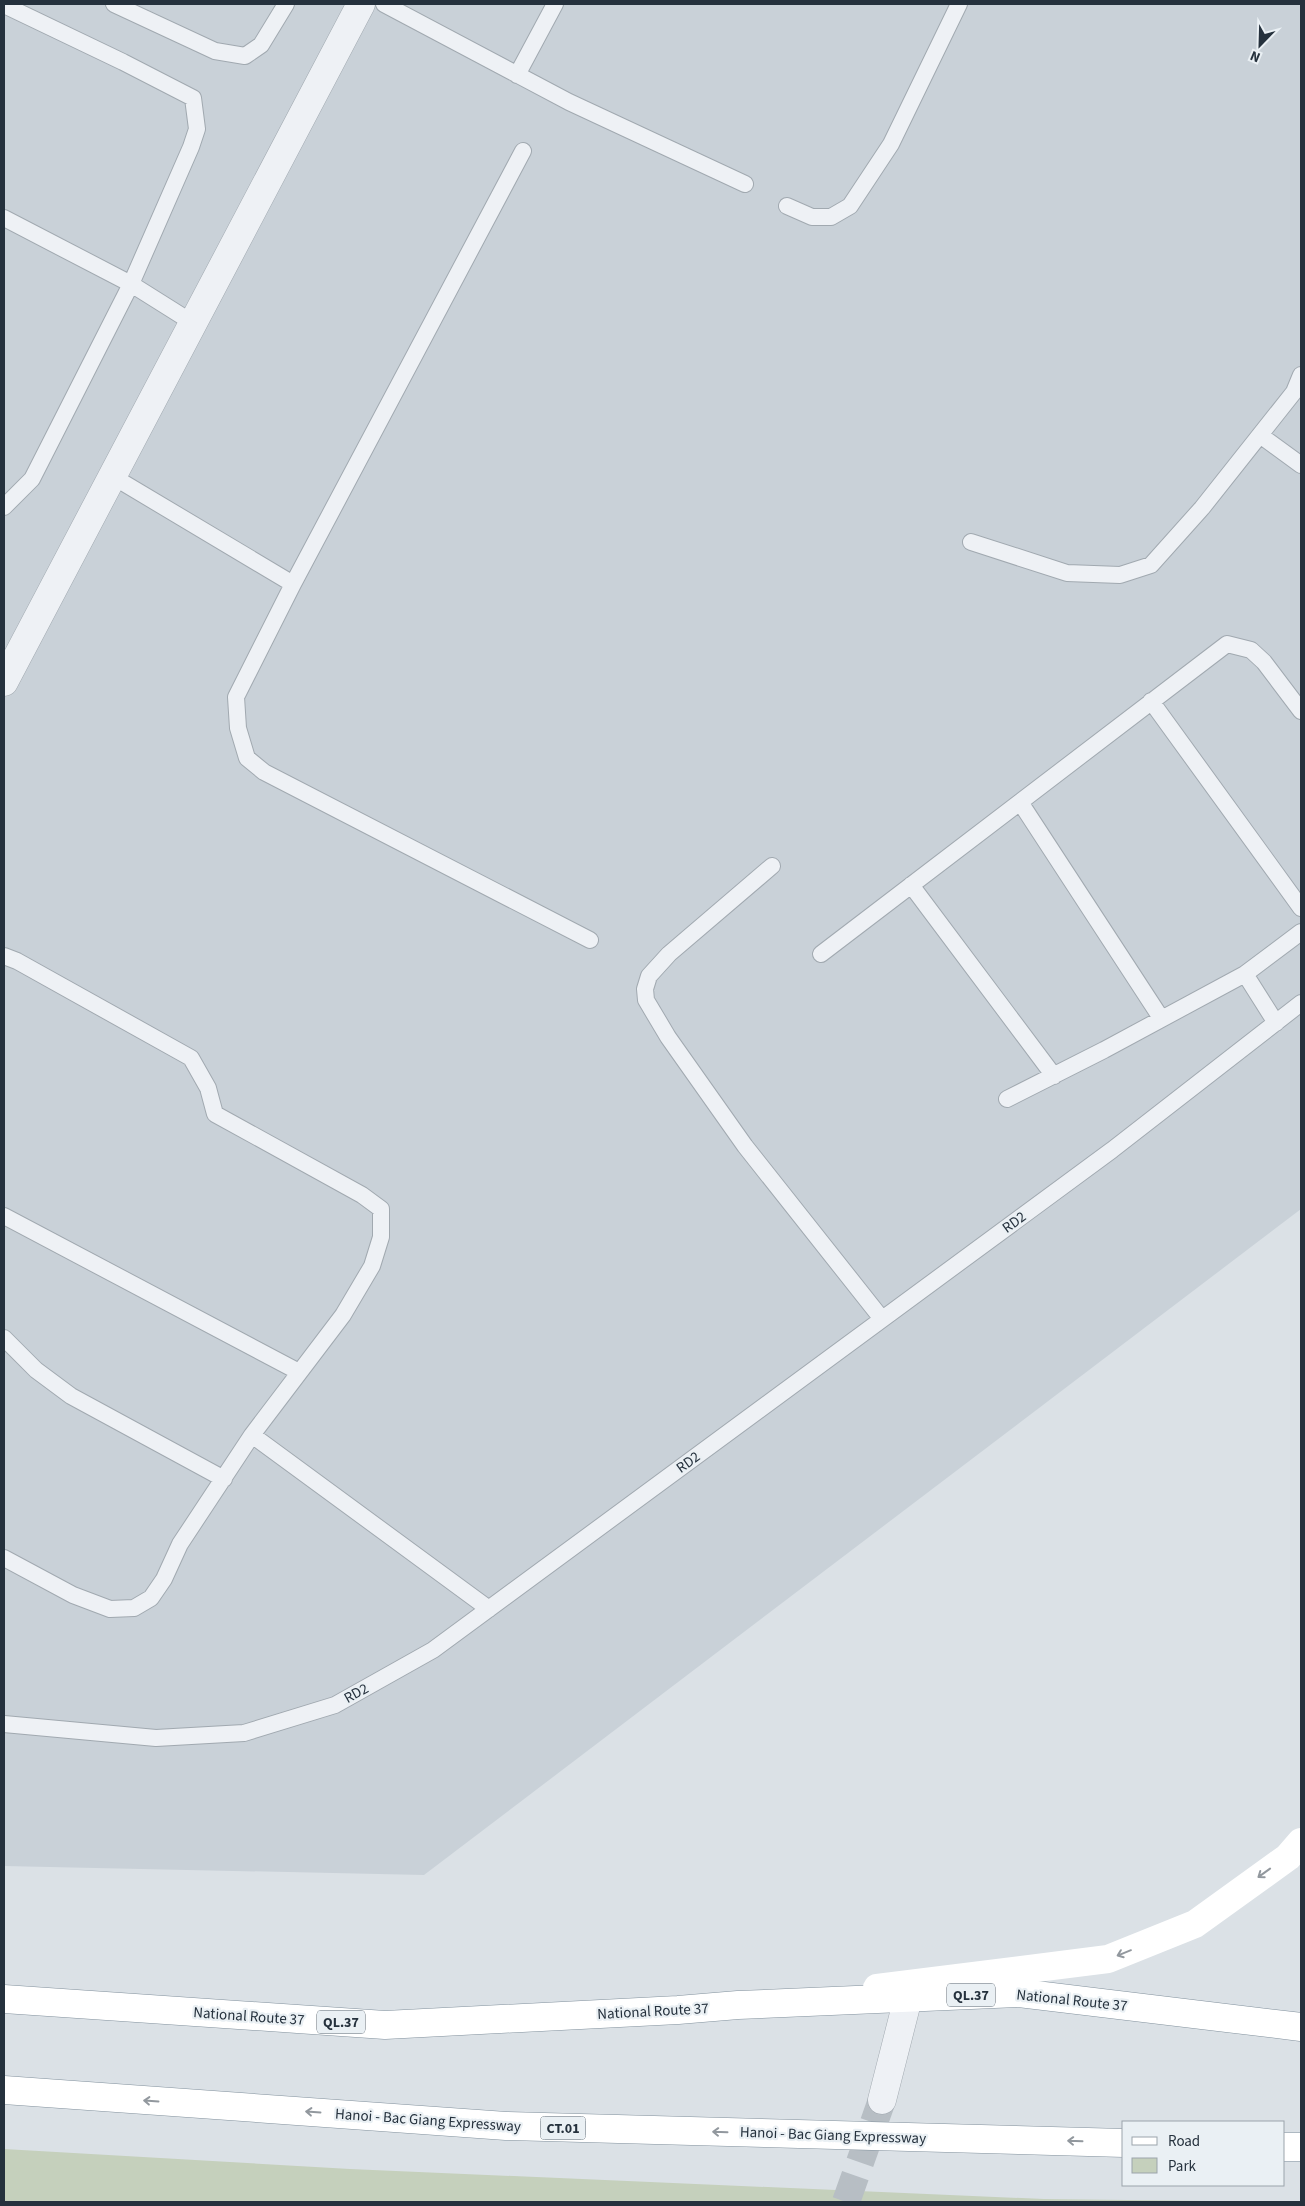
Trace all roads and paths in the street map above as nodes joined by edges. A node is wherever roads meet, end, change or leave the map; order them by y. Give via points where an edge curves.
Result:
1 (114, 4) edge
2 (286, 4) edge
3 (361, 4) edge
4 (384, 4) edge
5 (555, 4) edge
6 (959, 4) edge
7 (4, 5) edge
8 (517, 75) junction
9 (523, 151) dead end
10 (745, 184) dead end
11 (787, 206) dead end
12 (4, 218) edge
13 (131, 284) junction
14 (193, 323) junction
15 (1301, 375) edge
16 (1260, 435) junction
17 (1301, 465) edge
18 (112, 476) junction
19 (4, 507) edge
20 (971, 542) dead end
21 (293, 584) junction
22 (4, 682) edge
23 (1151, 702) junction
24 (1301, 712) edge
25 (1020, 802) junction
26 (772, 866) dead end
27 (912, 885) junction
28 (1301, 908) edge
29 (1301, 932) edge
30 (590, 940) dead end
31 (821, 954) dead end
32 (4, 956) edge
33 (1245, 974) junction
34 (1301, 1004) edge
35 (1160, 1018) junction
36 (1276, 1023) junction
37 (1054, 1076) junction
38 (1007, 1098) dead end
39 (4, 1216) edge
40 (882, 1319) junction
41 (4, 1338) edge
42 (299, 1372) junction
43 (252, 1435) junction
44 (224, 1479) junction
45 (4, 1558) edge
46 (489, 1609) junction
47 (4, 1724) edge
48 (1301, 1842) edge
49 (908, 1998) junction
50 (4, 1999) edge
51 (678, 2010) junction
52 (1301, 2027) edge
53 (4, 2090) edge
54 (882, 2100) tunnel mouth
55 (1122, 2143) edge
56 (1285, 2147) edge
57 (1301, 2148) edge

1 - 2 lane via 215,51 245,56 261,45
3 - 14 street
4 - 8 lane
5 - 8 lane
6 - 11 lane via 891,144 850,206 831,217 812,217
7 - 13 lane via 193,98 197,130
8 - 10 lane
9 - 21 lane
12 - 13 lane
13 - 14 lane
13 - 19 lane via 32,479
14 - 18 street
15 - 16 lane via 1294,392
16 - 17 lane
16 - 20 lane via 1202,508 1150,565 1120,575 1068,573
18 - 21 lane
18 - 22 street
21 - 30 lane via 236,697 238,728 247,758 264,772
23 - 24 lane via 1227,644 1251,650 1264,662
23 - 25 lane
23 - 28 lane
25 - 27 lane
25 - 35 lane
26 - 40 lane via 669,954 649,976 646,1000 668,1037 745,1146
27 - 31 lane
27 - 37 lane
29 - 33 lane
32 - 42 lane via 191,1058 208,1088 215,1114 362,1194 381,1209 381,1237 372,1266 343,1315
33 - 35 lane
33 - 36 lane
34 - 36 lane, RD2
35 - 37 lane
36 - 40 lane, RD2 via 1112,1150
37 - 38 lane
39 - 42 lane
40 - 46 lane, RD2
41 - 44 lane via 36,1370 71,1396
42 - 43 lane
43 - 44 lane
43 - 46 lane
44 - 45 lane via 180,1544 151,1598 134,1608 110,1609 73,1595
46 - 47 lane, RD2 via 433,1650 335,1705 244,1733 156,1738
48 -> 51 main road via 1288,1856 1195,1924 1108,1959 988,1976
49 - 51 main road, National Route 37 / QL.37
49 - 52 main road, National Route 37 / QL.37 via 1019,1993
49 - 54 street
50 - 51 main road, National Route 37 / QL.37 via 385,2025
55 -> 53 main road, Hanoi - Bac Giang Expressway / CT.01 via 506,2126
56 - 57 main road

